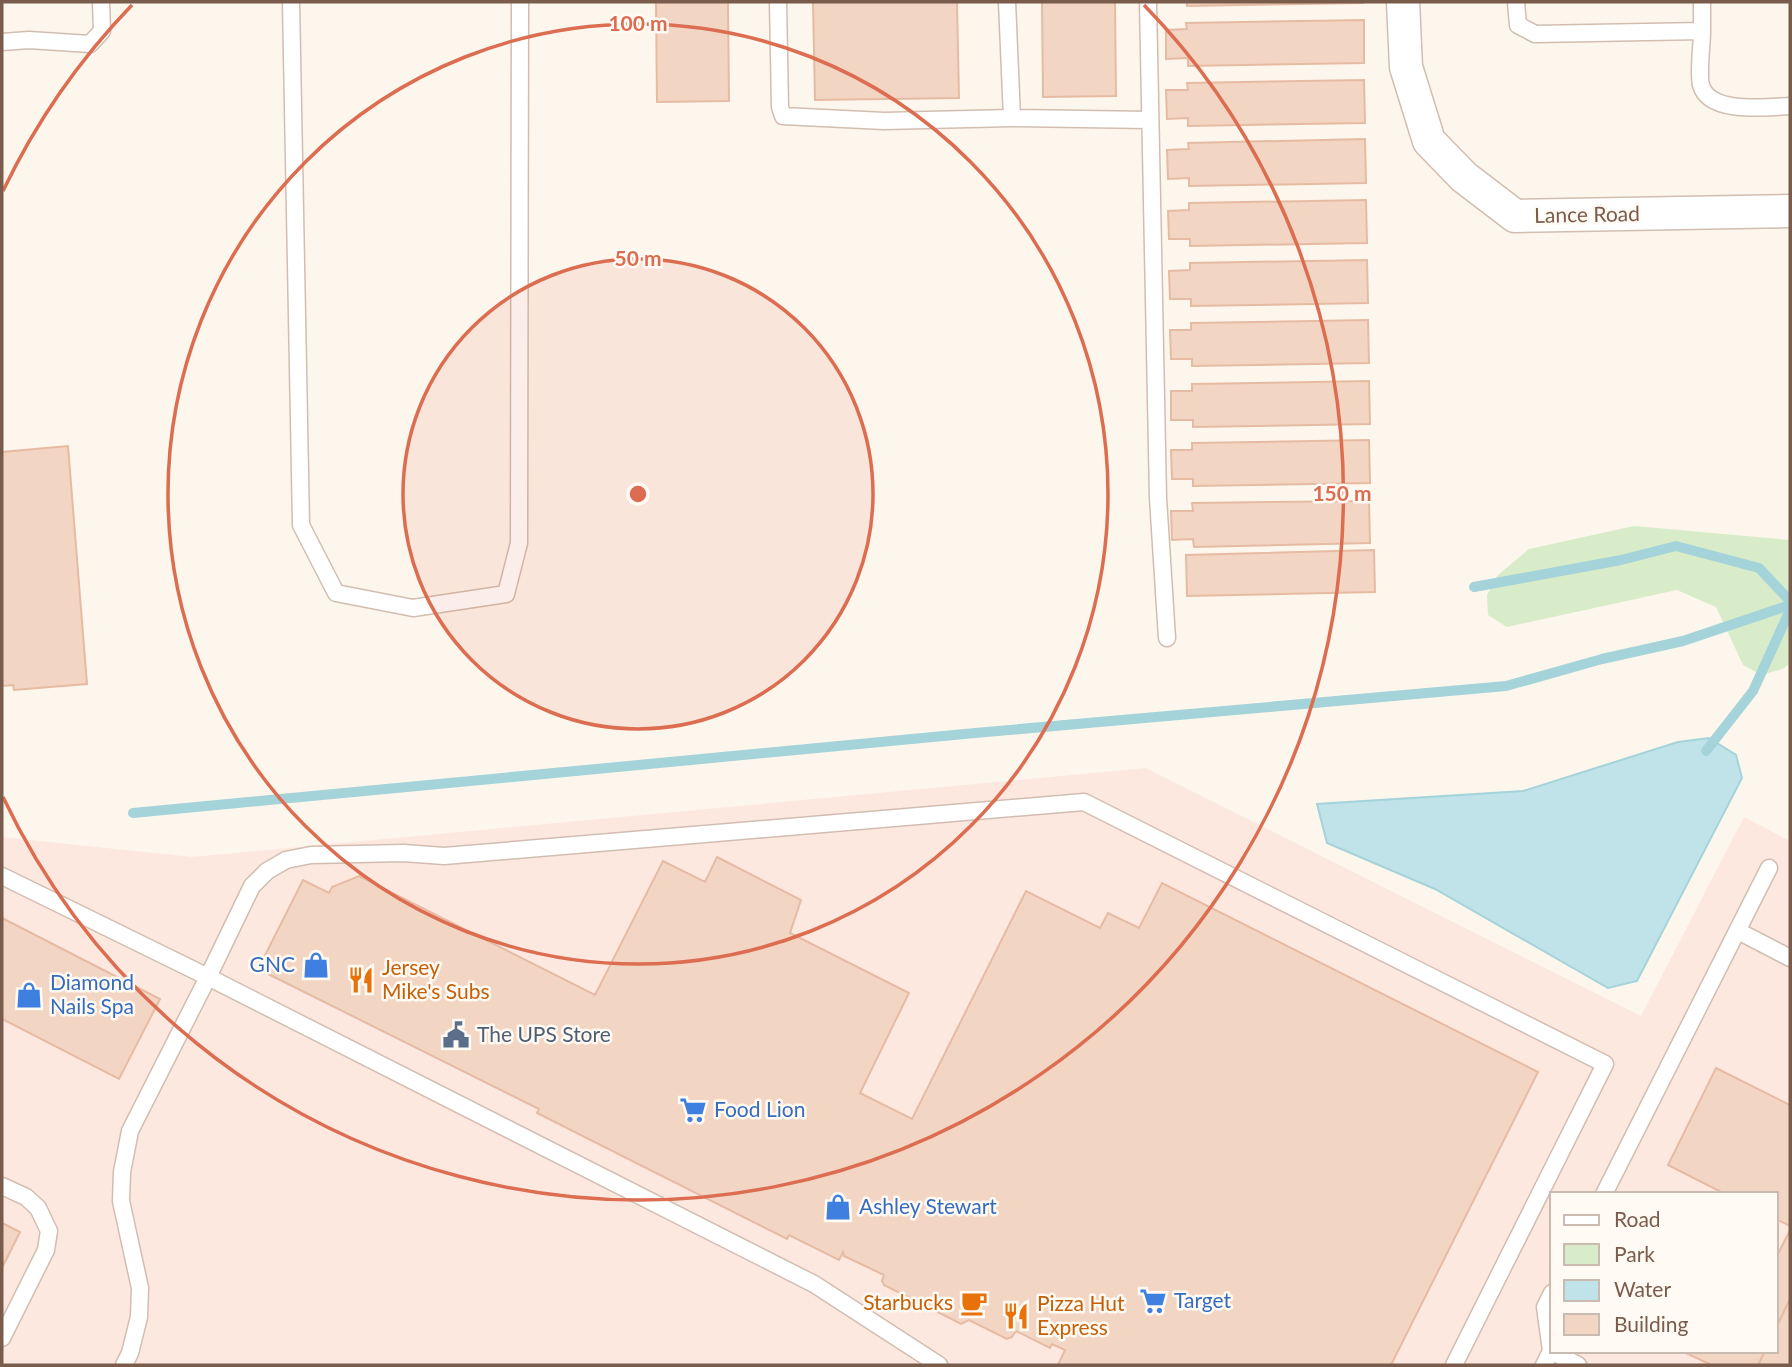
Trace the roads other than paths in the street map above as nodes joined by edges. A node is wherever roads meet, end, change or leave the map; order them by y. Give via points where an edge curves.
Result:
1 (101, 2) edge
2 (291, 2) edge
3 (520, 2) edge
4 (778, 2) edge
5 (1007, 2) edge
6 (1148, 2) edge
7 (1404, 2) edge
8 (1516, 2) edge
9 (1702, 2) edge
10 (1702, 31) junction
11 (2, 42) edge
12 (1790, 106) edge
13 (1012, 118) junction
14 (1149, 120) junction
15 (1790, 211) edge
16 (1167, 638) dead end
17 (1769, 868) dead end
18 (2, 876) edge
19 (1738, 931) junction
20 (1790, 957) edge
21 (208, 977) junction
22 (2, 1186) edge
23 (1605, 1192) edge
24 (1550, 1297) edge
25 (2, 1338) edge
26 (1547, 1358) edge
27 (124, 1365) edge
28 (939, 1365) edge
29 (1454, 1365) edge
30 (1578, 1365) edge

1 - 11 lane via 102,31 90,44
2 - 3 lane via 300,525 336,593 413,608 506,594 519,543
4 - 13 lane via 783,116 884,121
5 - 13 lane
6 - 14 lane
7 - 15 street, Lance Road via 1405,67 1429,141 1464,177 1515,216
8 - 10 lane via 1518,25 1535,34
9 - 10 lane
10 - 12 lane via 1701,86 1709,98 1737,108
13 - 14 lane
14 - 16 lane via 1158,498
17 - 19 lane
18 - 21 lane
19 - 20 lane
19 - 23 lane
21 - 27 lane via 130,1131 121,1201 140,1288 139,1317
21 - 28 lane via 814,1284
21 - 29 lane via 251,886 286,860 311,855 444,856 1084,802 1605,1064
22 - 25 lane via 38,1208 49,1231 46,1250
24 - 26 lane via 1545,1307
26 - 30 lane

